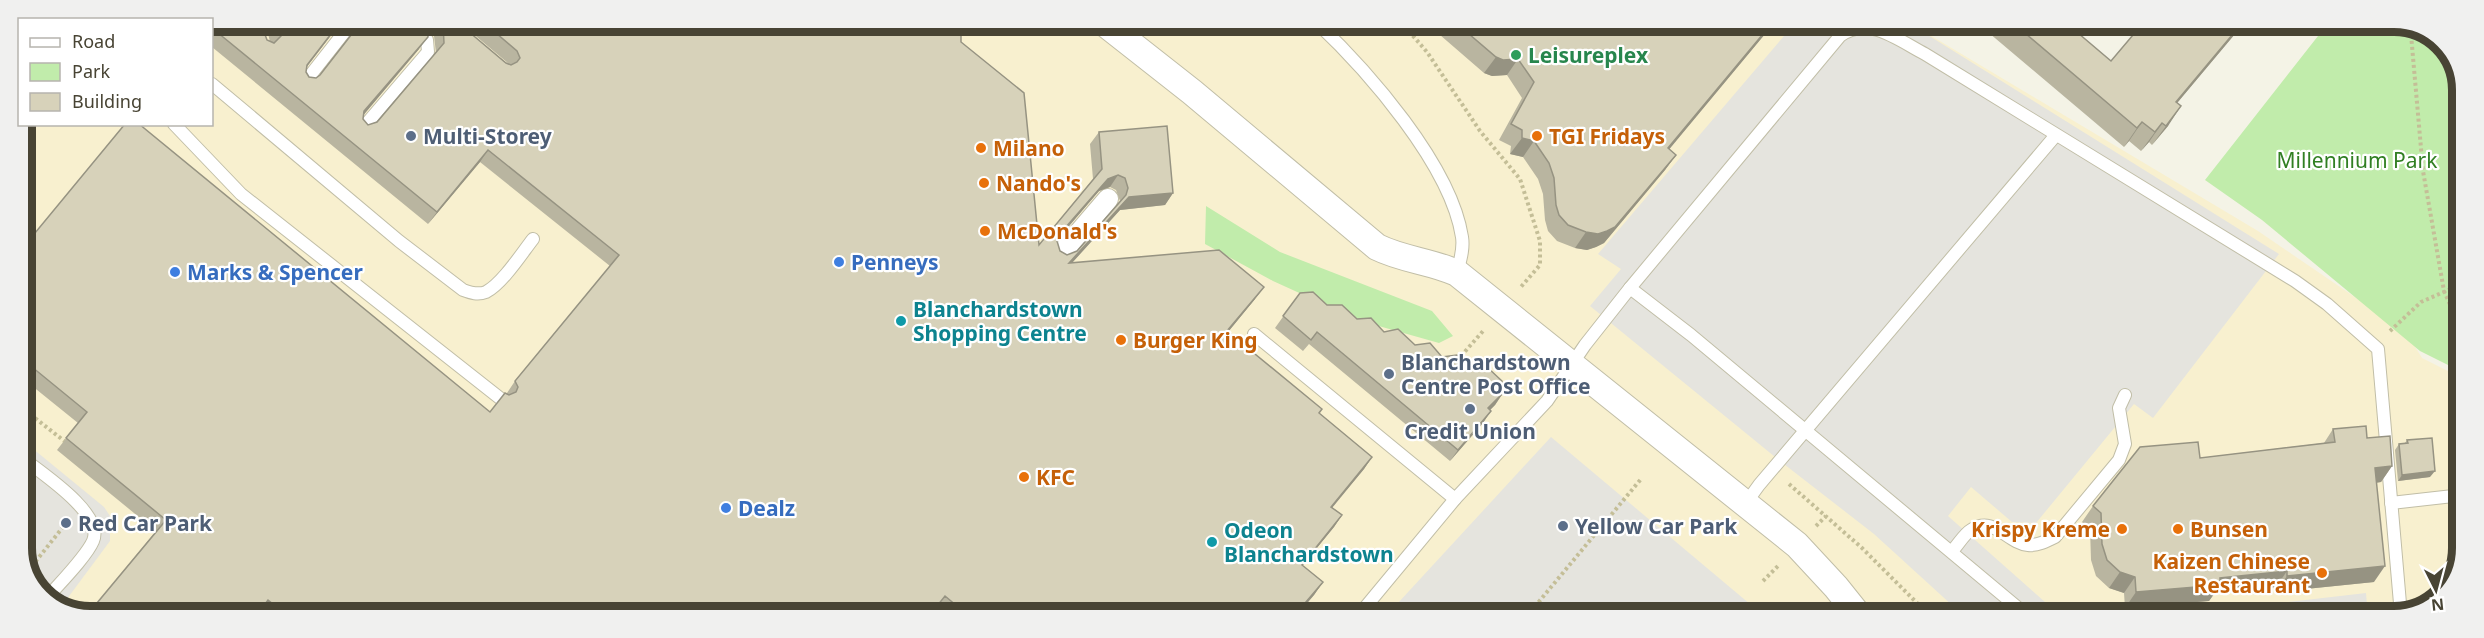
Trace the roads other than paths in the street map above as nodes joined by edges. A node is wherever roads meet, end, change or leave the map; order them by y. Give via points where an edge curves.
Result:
1 (344, 32) edge
2 (417, 32) edge
3 (1116, 32) edge
4 (1326, 32) edge
5 (1845, 32) edge
6 (1884, 32) edge
7 (305, 82) edge
8 (213, 85) edge
9 (176, 126) edge
10 (362, 129) edge
11 (2056, 135) junction
12 (1107, 199) edge
13 (534, 239) dead end
14 (1060, 255) edge
15 (1457, 273) junction
16 (1630, 288) junction
17 (1254, 334) dead end
18 (1572, 364) junction
19 (2125, 395) dead end
20 (501, 399) edge
21 (1806, 430) junction
22 (32, 466) edge
23 (2452, 496) edge
24 (1455, 499) junction
25 (1746, 503) junction
26 (2391, 503) junction
27 (1952, 551) junction
28 (51, 592) edge
29 (1366, 606) edge
30 (1851, 606) edge
31 (2016, 606) edge
32 (2400, 606) edge

1 - 7 lane
2 - 10 lane via 427,40 428,52
3 - 15 street via 1377,247
4 - 15 lane via 1362,68 1430,160 1445,187 1460,225 1463,248
5 - 16 lane
6 - 11 lane
8 - 13 lane via 463,290 486,292
9 - 20 lane via 241,194
11 - 21 lane
11 - 26 lane via 2295,281 2378,349
12 - 14 street
15 - 18 street
16 - 18 lane
16 - 21 lane
17 - 24 lane
18 - 24 lane via 1540,409
18 - 25 street
19 - 27 lane via 2119,408 2125,444 2119,460 2055,537 2029,546 1995,527 1981,526 1970,530
21 - 25 lane
21 - 27 lane
22 - 28 lane via 80,505 93,525 94,540
23 - 26 lane
24 - 29 lane
25 - 30 street via 1797,545
26 - 32 lane
27 - 31 lane

